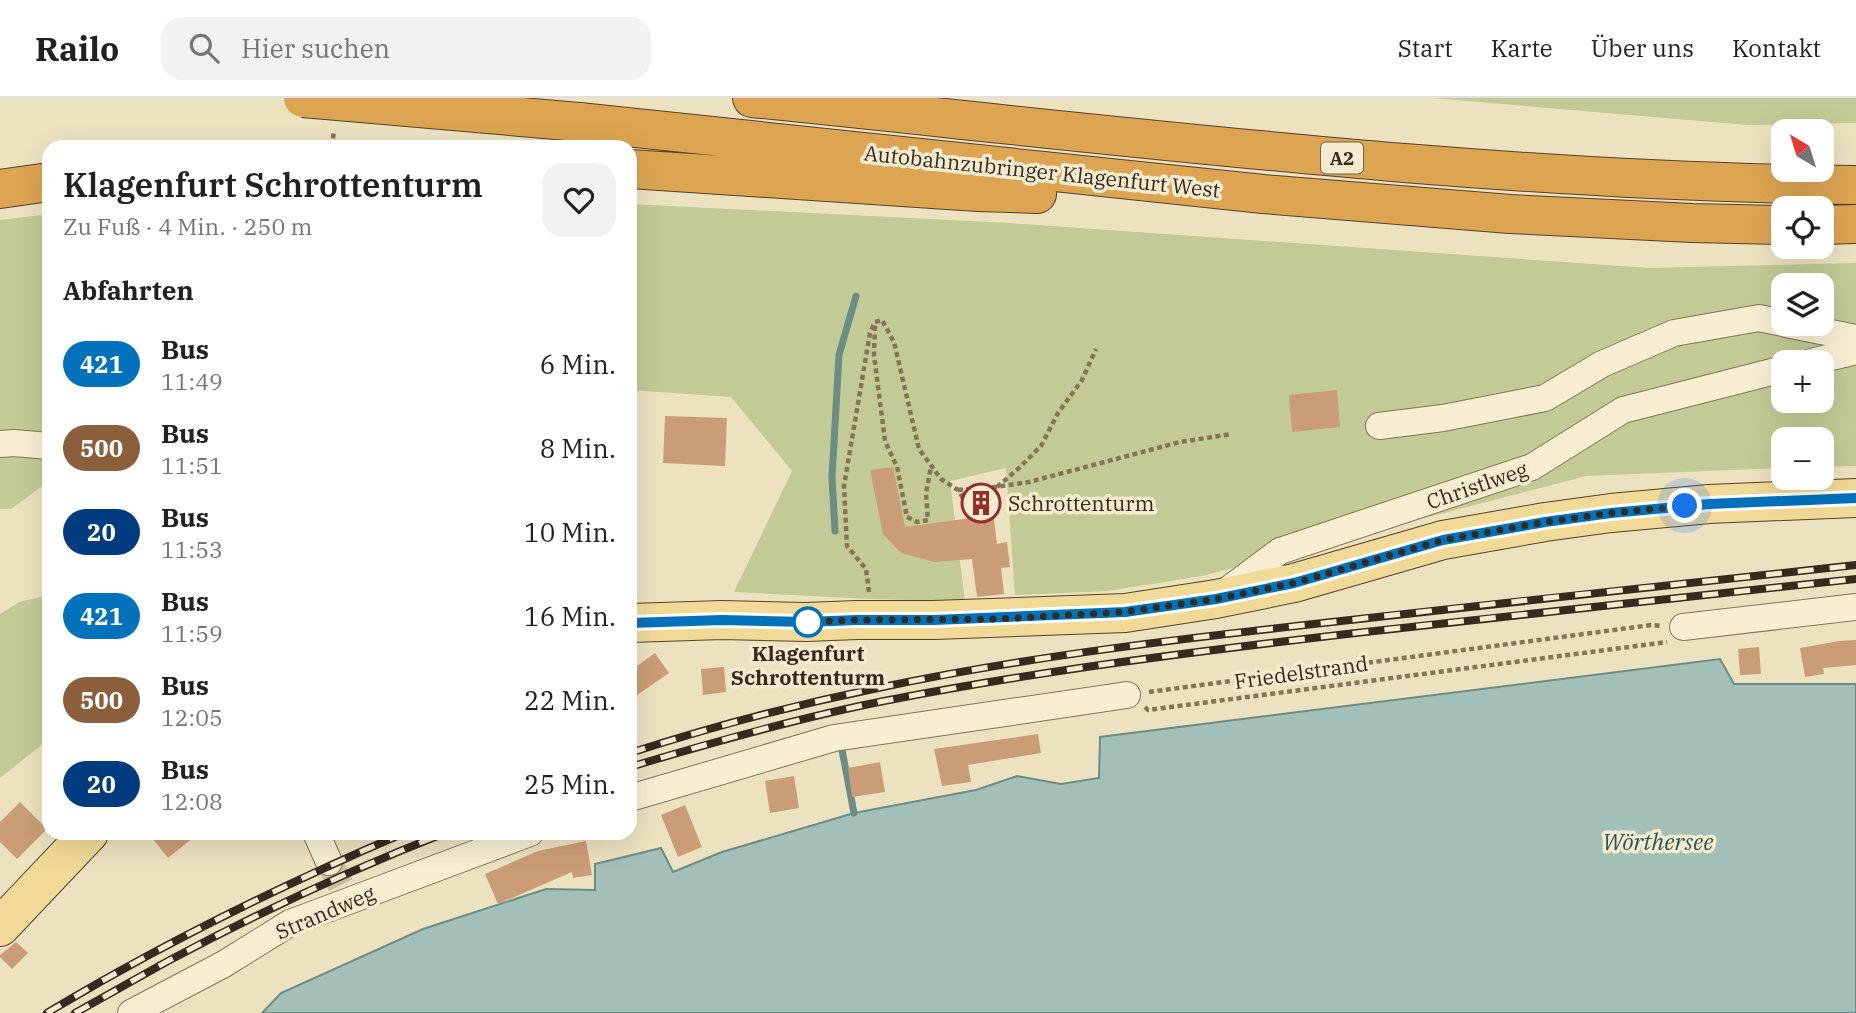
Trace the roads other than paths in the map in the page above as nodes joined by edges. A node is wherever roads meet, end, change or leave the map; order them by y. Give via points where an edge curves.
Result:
1 (303, 98) edge
2 (752, 98) edge
3 (941, 98) edge
4 (1032, 127) junction
5 (637, 169) edge
6 (1150, 182) junction
7 (42, 183) edge
8 (1856, 185) edge
9 (0, 190) edge
10 (1856, 224) edge
11 (1771, 225) edge
12 (1834, 225) edge
13 (1771, 320) edge
14 (1834, 333) edge
15 (1856, 338) edge
16 (1856, 351) edge
17 (1834, 356) edge
18 (1771, 372) edge
19 (1379, 426) dead end
20 (0, 444) edge
21 (42, 445) edge
22 (1856, 498) edge
23 (1216, 599) junction
24 (1856, 607) edge
25 (637, 623) edge
26 (1683, 627) road end
27 (1127, 695) road end
28 (637, 796) edge
29 (82, 840) edge
30 (319, 840) edge
31 (511, 840) edge
32 (329, 862) tunnel mouth
33 (0, 927) edge
34 (131, 1013) edge

1 - 6 highway, Autobahnzubringer Klagenfurt West / A2, bridge
2 - 4 highway, Autobahnzubringer Klagenfurt West / A2
3 - 4 highway
4 - 8 highway, Autobahnzubringer Klagenfurt West / A2 via 1358,160 1652,179
5 - 6 highway via 1056,195
6 - 11 highway, Autobahnzubringer Klagenfurt West / A2 via 1510,214
7 - 9 highway
10 - 12 highway
13 - 19 street via 1759,318 1674,333 1602,364 1545,398
14 - 15 street
16 - 17 street
18 - 23 street, Christlweg via 1623,410 1532,467 1280,551
20 - 21 street
22 - 23 main road via 1709,504 1545,522 1443,540 1294,583
23 - 25 main road via 1125,612 1019,618
24 - 26 street
27 - 28 street via 834,737
29 - 33 main road
30 - 32 street
31 - 34 street, Strandweg via 290,923

